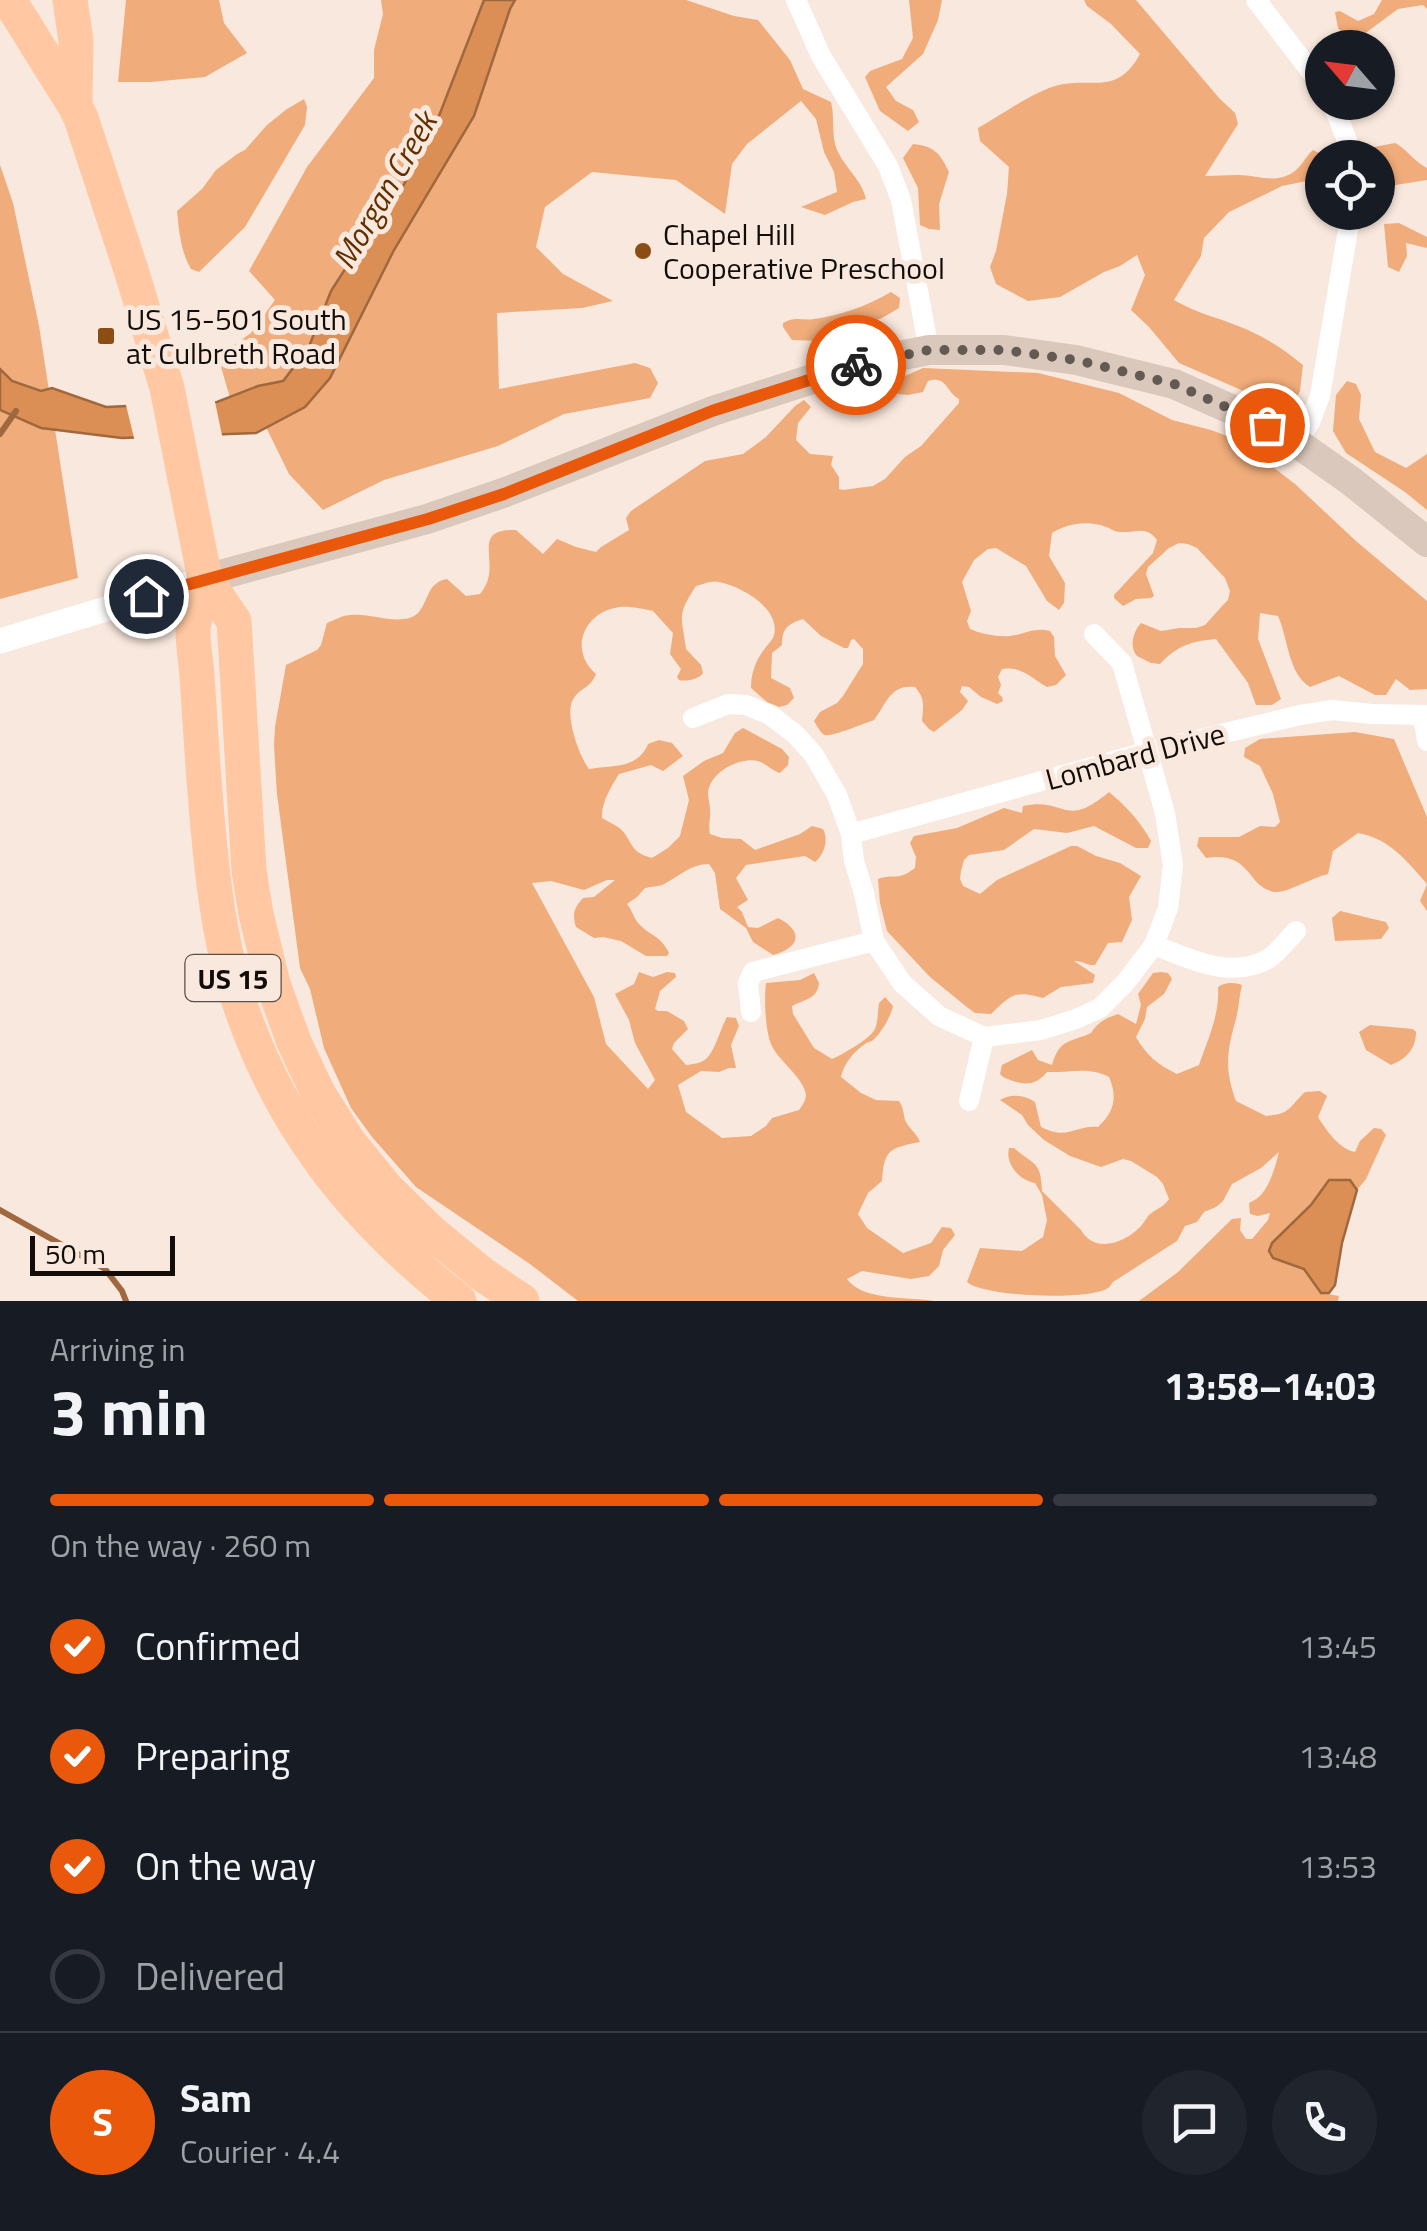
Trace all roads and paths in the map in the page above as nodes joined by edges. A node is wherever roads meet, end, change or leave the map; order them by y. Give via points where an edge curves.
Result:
1 (8, 0) edge
2 (70, 0) edge
3 (796, 0) edge
4 (1256, 0) edge
5 (1305, 61) edge
6 (75, 106) junction
7 (1348, 230) edge
8 (929, 350) junction
9 (1297, 443) junction
10 (1427, 542) edge
11 (206, 579) junction
12 (1094, 634) dead end
13 (0, 641) edge
14 (1425, 715) edge
15 (693, 718) dead end
16 (1427, 741) edge
17 (1146, 752) junction
18 (851, 834) junction
19 (1296, 931) dead end
20 (874, 941) junction
21 (1154, 945) junction
22 (751, 1012) dead end
23 (984, 1038) junction
24 (969, 1101) dead end
25 (459, 1301) edge
26 (522, 1301) edge

1 - 6 highway, US 15
2 - 6 highway, US 15
3 - 8 street via 902,200
4 - 5 street
6 - 11 highway, US 15 via 175,424
7 - 9 street via 1320,396
8 - 9 main road via 1004,350 1174,384
8 - 11 main road via 859,364 723,408 428,519
9 - 10 main road
11 - 13 street
11 - 25 highway, US 15 via 193,628 208,832 235,990 260,1057 310,1148 382,1236
11 - 26 highway, US 15 via 234,621 252,886 273,984 294,1042 338,1125 387,1188 431,1232
12 - 17 street via 1122,663
14 - 16 street
14 - 17 street, Lombard Drive via 1332,710
15 - 18 street via 746,704 795,734 837,794
17 - 18 street, Lombard Drive
17 - 21 street via 1173,865 1168,908
18 - 20 street
19 - 21 street via 1270,958 1242,969 1203,964
20 - 22 street via 753,972
20 - 23 street via 902,983 939,1016
21 - 23 street via 1100,1008 1040,1030
23 - 24 street

